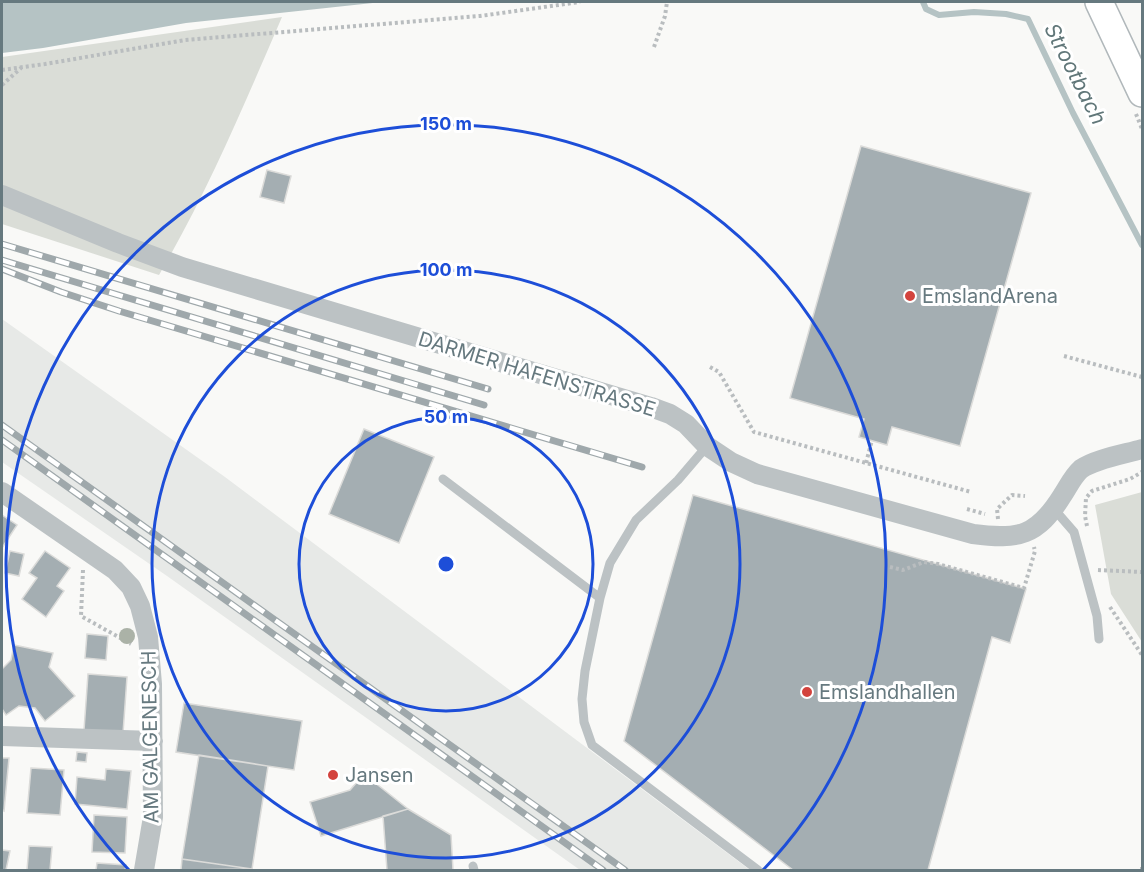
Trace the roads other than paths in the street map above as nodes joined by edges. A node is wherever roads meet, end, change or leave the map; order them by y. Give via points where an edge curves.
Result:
1 (1099, 2) edge
2 (1143, 93) edge
3 (2, 195) edge
4 (707, 446) junction
5 (1143, 449) edge
6 (443, 479) dead end
7 (2, 492) edge
8 (1054, 509) junction
9 (600, 598) junction
10 (1099, 639) dead end
11 (2, 736) edge
12 (153, 741) junction
13 (144, 870) edge
14 (758, 870) edge

1 - 2 main road
3 - 4 street, DARMER HAFENSTRASSE via 182,267 651,407 686,424
4 - 8 street, DARMER HAFENSTRASSE via 757,474 973,534 1011,536 1031,531
4 - 9 lane via 636,520 610,563
5 - 8 street via 1081,469
6 - 9 lane
7 - 12 street, AM GALGENESCH via 115,570 131,587 148,637
8 - 10 lane via 1074,532 1097,616
9 - 14 lane via 582,699 592,745
11 - 12 street
12 - 13 street, AM GALGENESCH via 153,817

